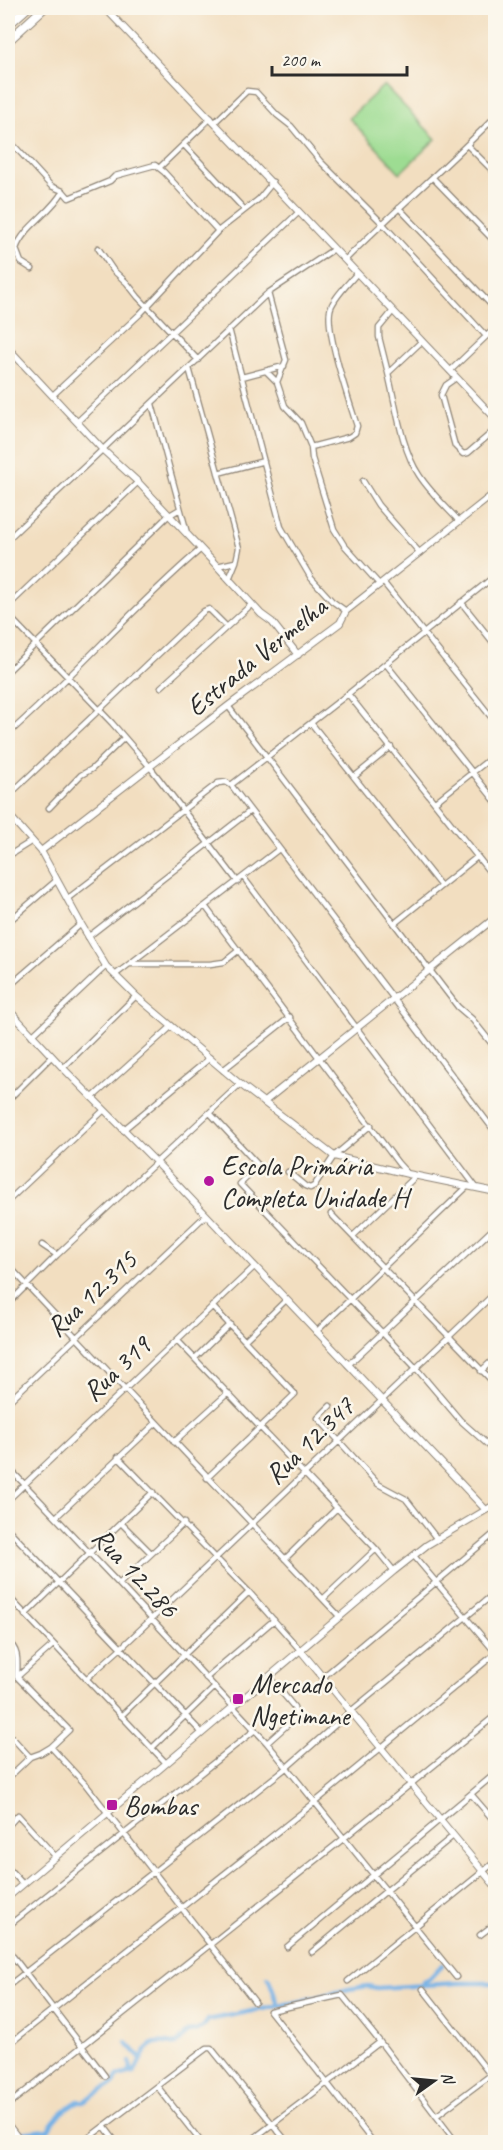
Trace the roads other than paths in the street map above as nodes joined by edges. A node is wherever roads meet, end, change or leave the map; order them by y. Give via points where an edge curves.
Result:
1 (27, 8) edge
2 (44, 8) edge
3 (105, 8) edge
4 (8, 25) edge
5 (8, 42) edge
6 (495, 116) edge
7 (213, 120) junction
8 (8, 139) edge
9 (184, 145) junction
10 (467, 145) junction
11 (159, 168) junction
12 (495, 174) edge
13 (434, 177) junction
14 (273, 182) junction
15 (63, 191) junction
16 (244, 208) junction
17 (399, 208) junction
18 (299, 212) junction
19 (382, 223) junction
20 (218, 231) junction
21 (495, 243) edge
22 (98, 248) dead end
23 (334, 249) junction
24 (345, 260) junction
25 (32, 269) dead end
26 (357, 273) junction
27 (268, 293) junction
28 (146, 306) junction
29 (495, 310) edge
30 (393, 311) junction
31 (495, 328) edge
32 (229, 329) junction
33 (172, 332) junction
34 (486, 336) junction
35 (422, 341) junction
36 (8, 348) edge
37 (198, 360) junction
38 (284, 366) junction
39 (189, 368) junction
40 (266, 371) junction
41 (450, 372) junction
42 (388, 373) junction
43 (242, 377) junction
44 (456, 378) junction
45 (278, 382) junction
46 (53, 394) junction
47 (152, 404) junction
48 (495, 419) edge
49 (77, 422) junction
50 (495, 429) edge
51 (310, 447) junction
52 (103, 450) junction
53 (264, 461) junction
54 (218, 473) junction
55 (363, 481) dead end
56 (138, 482) junction
57 (495, 492) edge
58 (180, 509) junction
59 (168, 516) junction
60 (459, 520) junction
61 (188, 536) junction
62 (8, 539) edge
63 (201, 549) junction
64 (420, 553) junction
65 (236, 562) junction
66 (217, 566) junction
67 (495, 575) edge
68 (229, 579) junction
69 (382, 583) junction
70 (461, 602) junction
71 (252, 604) junction
72 (8, 606) edge
73 (346, 611) junction
74 (8, 615) edge
75 (226, 626) junction
76 (423, 632) junction
77 (34, 644) junction
78 (495, 646) edge
79 (298, 655) junction
80 (386, 664) junction
81 (8, 671) edge
82 (66, 677) junction
83 (161, 687) dead end
84 (348, 694) junction
85 (228, 706) junction
86 (99, 711) junction
87 (311, 723) junction
88 (495, 723) edge
89 (8, 734) edge
90 (124, 738) junction
91 (391, 747) junction
92 (495, 754) edge
93 (267, 756) junction
94 (150, 767) junction
95 (472, 772) junction
96 (354, 777) junction
97 (231, 784) junction
98 (8, 796) edge
99 (435, 802) junction
100 (495, 802) edge
101 (49, 808) dead end
102 (183, 810) junction
103 (250, 811) junction
104 (8, 814) edge
105 (32, 841) junction
106 (209, 842) junction
107 (279, 849) junction
108 (41, 851) junction
109 (8, 856) edge
110 (477, 857) junction
111 (244, 878) junction
112 (57, 880) junction
113 (495, 880) edge
114 (238, 882) junction
115 (440, 885) junction
116 (67, 899) junction
117 (206, 906) junction
118 (495, 917) edge
119 (8, 922) edge
120 (395, 923) junction
121 (81, 924) junction
122 (88, 937) junction
123 (239, 950) junction
124 (130, 964) junction
125 (106, 966) junction
126 (429, 969) junction
127 (115, 975) junction
128 (8, 987) edge
129 (136, 996) junction
130 (393, 999) junction
131 (8, 1009) edge
132 (290, 1017) junction
133 (172, 1026) junction
134 (357, 1026) junction
135 (32, 1035) junction
136 (495, 1049) edge
137 (52, 1056) junction
138 (320, 1057) junction
139 (210, 1058) junction
140 (63, 1068) junction
141 (223, 1070) junction
142 (240, 1084) junction
143 (92, 1098) junction
144 (8, 1100) edge
145 (264, 1102) junction
146 (104, 1110) junction
147 (210, 1113) junction
148 (370, 1125) junction
149 (123, 1130) junction
150 (495, 1133) edge
151 (334, 1156) junction
152 (157, 1163) junction
153 (288, 1172) dead end
154 (408, 1174) junction
155 (416, 1176) junction
156 (472, 1186) junction
157 (495, 1192) edge
158 (8, 1201) edge
159 (331, 1215) dead end
160 (206, 1216) junction
161 (495, 1226) edge
162 (353, 1236) junction
163 (42, 1245) dead end
164 (57, 1255) junction
165 (8, 1265) edge
166 (254, 1267) junction
167 (383, 1267) junction
168 (27, 1285) junction
169 (495, 1292) edge
170 (350, 1299) junction
171 (286, 1300) junction
172 (414, 1301) junction
173 (8, 1304) edge
174 (212, 1306) junction
175 (230, 1324) junction
176 (316, 1332) junction
177 (382, 1333) junction
178 (75, 1337) junction
179 (447, 1337) junction
180 (177, 1340) junction
181 (245, 1340) junction
182 (495, 1357) edge
183 (195, 1358) junction
184 (348, 1365) junction
185 (416, 1368) junction
186 (482, 1371) junction
187 (495, 1385) edge
188 (124, 1390) junction
189 (228, 1393) junction
190 (381, 1401) junction
191 (8, 1402) edge
192 (330, 1406) dead end
193 (156, 1423) junction
194 (260, 1429) junction
195 (340, 1441) junction
196 (174, 1442) junction
197 (495, 1452) edge
198 (118, 1457) junction
199 (8, 1467) edge
200 (304, 1474) junction
201 (207, 1478) junction
202 (24, 1484) junction
203 (153, 1492) junction
204 (8, 1500) edge
205 (495, 1504) edge
206 (337, 1508) junction
207 (486, 1510) junction
208 (56, 1517) junction
209 (121, 1523) junction
210 (184, 1523) junction
211 (251, 1524) junction
212 (8, 1529) edge
213 (495, 1532) edge
214 (437, 1539) junction
215 (376, 1549) junction
216 (151, 1553) junction
217 (91, 1554) junction
218 (414, 1556) junction
219 (215, 1557) junction
220 (285, 1559) junction
221 (394, 1571) junction
222 (59, 1582) junction
223 (436, 1582) junction
224 (119, 1584) junction
225 (249, 1592) junction
226 (495, 1592) edge
227 (8, 1596) edge
228 (322, 1599) junction
229 (26, 1615) junction
230 (340, 1617) junction
231 (151, 1618) junction
232 (465, 1618) junction
233 (274, 1620) junction
234 (8, 1642) edge
235 (53, 1645) junction
236 (121, 1648) junction
237 (302, 1651) junction
238 (184, 1653) junction
239 (495, 1653) edge
240 (17, 1677) junction
241 (323, 1677) junction
242 (206, 1678) junction
243 (270, 1678) junction
244 (86, 1679) junction
245 (154, 1683) junction
246 (215, 1687) junction
247 (234, 1706) junction
248 (351, 1711) junction
249 (495, 1715) edge
250 (121, 1716) junction
251 (185, 1716) junction
252 (255, 1730) junction
253 (8, 1733) edge
254 (202, 1733) junction
255 (267, 1743) junction
256 (51, 1747) junction
257 (381, 1747) junction
258 (153, 1748) junction
259 (30, 1757) junction
260 (166, 1763) junction
261 (286, 1768) junction
262 (495, 1773) edge
263 (8, 1778) edge
264 (411, 1785) junction
265 (471, 1794) junction
266 (314, 1803) junction
267 (107, 1813) junction
268 (440, 1819) junction
269 (495, 1823) edge
270 (8, 1826) edge
271 (125, 1834) junction
272 (453, 1836) junction
273 (343, 1839) junction
274 (56, 1857) junction
275 (495, 1861) edge
276 (8, 1868) edge
277 (154, 1871) junction
278 (483, 1872) junction
279 (374, 1875) junction
280 (23, 1884) junction
281 (495, 1887) edge
282 (386, 1891) junction
283 (8, 1897) edge
284 (182, 1906) junction
285 (495, 1923) edge
286 (8, 1926) edge
287 (416, 1927) junction
288 (480, 1935) dead end
289 (211, 1944) junction
290 (287, 1947) dead end
291 (8, 1950) edge
292 (312, 1952) dead end
293 (25, 1972) junction
294 (456, 1977) dead end
295 (348, 1981) dead end
296 (8, 1986) edge
297 (423, 1989) dead end
298 (255, 2002) dead end
299 (54, 2008) junction
300 (380, 2042) junction
301 (8, 2045) edge
302 (82, 2046) junction
303 (493, 2073) edge
304 (105, 2076) dead end
305 (495, 2082) edge
306 (327, 2083) junction
307 (157, 2086) junction
308 (8, 2105) edge
309 (436, 2116) junction
310 (8, 2125) edge
311 (273, 2125) junction
312 (104, 2126) junction
313 (20, 2141) edge
314 (83, 2142) edge
315 (116, 2142) edge
316 (201, 2142) edge
317 (249, 2142) edge
318 (287, 2142) edge
319 (373, 2142) edge
320 (456, 2142) edge

1 - 4 highway
2 - 5 highway
3 - 7 street
6 - 10 street
7 - 9 street
7 - 14 street
7 - 19 street via 247,91 256,92
8 - 15 street via 51,186
9 - 11 street
9 - 16 street
10 - 12 street
10 - 13 street
11 - 15 street via 155,165 115,176 69,198
11 - 20 street
13 - 17 street
13 - 21 street
14 - 16 street
14 - 18 street
15 - 25 street via 19,240 16,249 21,262
16 - 20 street
17 - 19 street
17 - 29 street
18 - 23 street
18 - 33 street
19 - 24 street
19 - 34 street
20 - 28 street
22 - 28 street
23 - 24 street
23 - 27 street
24 - 26 street
26 - 30 street
26 - 51 street via 330,309 330,323 357,426 349,437
27 - 32 street
27 - 38 street via 286,360
28 - 33 street
28 - 46 street
30 - 35 street
30 - 42 street via 379,328
31 - 34 street
32 - 37 street
32 - 43 street
33 - 37 street
33 - 49 street
34 - 41 street
35 - 41 street
35 - 42 street
36 - 46 street
37 - 39 street
38 - 40 street
38 - 45 street
39 - 47 street
39 - 54 street
40 - 43 street
40 - 45 street
41 - 44 street
42 - 60 street via 412,463
43 - 53 street
44 - 48 street
44 - 50 street via 441,395 454,446 463,454 468,453
45 - 51 street via 285,406 301,423
46 - 49 street
47 - 52 street
47 - 58 street
49 - 52 street
51 - 69 street via 334,529 344,545
52 - 56 street
52 - 62 street
53 - 54 street
53 - 73 street via 281,527 293,549 311,578
54 - 65 street via 239,548
55 - 64 street via 378,505
56 - 59 street
56 - 72 street
57 - 60 street, Estrada Vermelha
58 - 59 street
58 - 61 street
59 - 61 street
59 - 77 street
60 - 64 street, Estrada Vermelha
61 - 63 street
63 - 66 street
63 - 82 street
64 - 69 street, Estrada Vermelha
65 - 66 street
65 - 68 street
66 - 68 street
67 - 70 street
68 - 71 street
69 - 73 street, Estrada Vermelha
69 - 76 street
70 - 76 street
70 - 78 street
71 - 75 street
71 - 79 street
73 - 79 street, Estrada Vermelha via 340,623
74 - 77 street
75 - 83 street
75 - 86 street via 213,611 204,611
76 - 80 street
76 - 88 street
77 - 81 street
77 - 82 street
79 - 85 street, Estrada Vermelha
80 - 84 street
80 - 95 street
82 - 86 street
82 - 89 street
84 - 87 street
84 - 91 street
85 - 93 street
85 - 94 street, Estrada Vermelha
86 - 90 street
86 - 98 street
87 - 93 street
87 - 96 street
90 - 94 street
90 - 101 street
91 - 96 street
91 - 99 street
92 - 95 street
93 - 97 street
93 - 120 street
94 - 102 street
94 - 108 street, Estrada Vermelha
95 - 99 street
95 - 100 street
96 - 115 street
97 - 102 street via 218,783
97 - 103 street
99 - 110 street
102 - 106 street
102 - 116 street
103 - 106 street
103 - 107 street
104 - 105 street
105 - 108 street
105 - 109 street
106 - 114 street
106 - 122 street
107 - 111 street
107 - 130 street
108 - 112 street
110 - 113 street
110 - 115 street
111 - 114 street
111 - 134 street
112 - 116 street
112 - 119 street
114 - 117 street
115 - 120 street
116 - 121 street
117 - 123 street
117 - 124 street
118 - 126 street
120 - 126 street
121 - 122 street
121 - 128 street
122 - 125 street
123 - 124 street via 224,962 210,964
123 - 132 street
124 - 127 street
125 - 127 street
125 - 135 street
126 - 130 street
126 - 136 street
127 - 129 street
129 - 133 street
129 - 140 street
130 - 134 street
130 - 150 street
131 - 135 street
132 - 138 street
132 - 141 street
133 - 139 street
133 - 143 street
134 - 138 street
134 - 156 street
135 - 137 street
137 - 140 street
137 - 144 street
138 - 145 street
138 - 148 street
139 - 141 street
139 - 149 street
140 - 143 street
141 - 142 street
142 - 145 street
142 - 147 street
143 - 146 street
145 - 151 street
146 - 149 street
146 - 158 street
147 - 152 street
147 - 170 street via 259,1166 240,1184
148 - 151 street
148 - 154 street
149 - 152 street
151 - 153 street via 310,1188
151 - 154 street
152 - 160 street
152 - 164 street
154 - 155 street
155 - 156 street
155 - 162 street
156 - 157 street
156 - 167 street
159 - 162 street
160 - 166 street
160 - 178 street, Rua 12.315
161 - 172 street
162 - 167 street
163 - 164 street
164 - 168 street
165 - 168 street
166 - 171 street
166 - 174 street, Rua 319
167 - 170 street
167 - 172 street
168 - 173 street
168 - 178 street
169 - 179 street, Rua 12.347
170 - 176 street
170 - 177 street
171 - 176 street
171 - 181 street
172 - 177 street
172 - 179 street
174 - 175 street
174 - 180 street, Rua 319
175 - 181 street
175 - 183 street
176 - 184 street
177 - 184 street
177 - 185 street
178 - 188 street
178 - 191 street, Rua 12.315
179 - 185 street, Rua 12.347
179 - 186 street
180 - 183 street
180 - 188 street, Rua 319
181 - 194 street via 295,1394
182 - 186 street
183 - 189 street
184 - 190 street
185 - 190 street, Rua 12.347
185 - 197 street via 460,1420
186 - 187 street
188 - 193 street
188 - 202 street, Rua 319
189 - 194 street
189 - 196 street
190 - 195 street, Rua 12.347
190 - 207 street
192 - 195 street via 318,1418
193 - 196 street
193 - 198 street
194 - 200 street
194 - 201 street
195 - 200 street, Rua 12.347
195 - 214 street via 378,1484 406,1499
196 - 201 street
198 - 203 street
198 - 208 street
199 - 202 street, Rua 12.286
200 - 206 street
200 - 211 street, Rua 12.347
201 - 211 street
202 - 204 street, Rua 319
202 - 208 street, Rua 12.286
203 - 209 street
203 - 210 street
205 - 207 street
206 - 215 street
206 - 220 street
207 - 214 street
208 - 217 street, Rua 12.286
209 - 216 street
209 - 217 street
210 - 216 street
210 - 219 street
211 - 219 street, Rua 12.347
211 - 220 street
212 - 222 street
213 - 223 street
214 - 218 street
215 - 221 street
215 - 228 street
216 - 224 street
217 - 222 street
217 - 224 street, Rua 12.286
218 - 221 street
218 - 223 street
219 - 225 street
219 - 231 street, Rua 12.347
220 - 228 street
221 - 230 street
222 - 229 street
222 - 236 street
223 - 232 street
223 - 241 street
224 - 231 street, Rua 12.286
225 - 233 street
225 - 238 street
226 - 232 street
227 - 229 street
228 - 230 street
229 - 235 street
230 - 237 street
231 - 236 street, Rua 12.347
231 - 238 street, Rua 12.286
232 - 239 street
232 - 248 street
233 - 237 street
233 - 242 street
234 - 240 street via 17,1656
235 - 240 street
235 - 244 street
236 - 244 street, Rua 12.347
236 - 245 street
237 - 241 street
237 - 243 street
238 - 242 street, Rua 12.286
238 - 245 street
239 - 257 street
240 - 256 street via 69,1730
241 - 248 street
242 - 246 street, Rua 12.286
243 - 247 street
243 - 255 street via 294,1707 296,1717
244 - 250 street
245 - 250 street
245 - 251 street
246 - 247 street, Rua 12.286
246 - 251 street
247 - 252 street, Rua 12.286
247 - 254 street
248 - 257 street
248 - 261 street
249 - 264 street
250 - 258 street
251 - 254 street
251 - 258 street
252 - 255 street, Rua 12.286
252 - 271 street
253 - 259 street
254 - 260 street
255 - 261 street, Rua 12.286
256 - 259 street
256 - 267 street
257 - 264 street
257 - 266 street
258 - 260 street
259 - 263 street
260 - 267 street
261 - 266 street, Rua 12.286
261 - 277 street
262 - 265 street
264 - 268 street
264 - 273 street
265 - 268 street
265 - 269 street
266 - 273 street, Rua 12.286
266 - 284 street
267 - 271 street
267 - 274 street
268 - 272 street
268 - 279 street
270 - 274 street via 18,1815
271 - 277 street
271 - 286 street
272 - 278 street
272 - 282 street
273 - 279 street, Rua 12.286
273 - 289 street
274 - 280 street
275 - 278 street
276 - 280 street
277 - 284 street
277 - 293 street
278 - 281 street
278 - 287 street
279 - 282 street, Rua 12.286
279 - 290 street
280 - 283 street
282 - 287 street, Rua 12.286
282 - 292 street
284 - 289 street
284 - 299 street
285 - 288 street
287 - 294 street, Rua 12.286
287 - 295 street
289 - 298 street
289 - 302 street
291 - 293 street
293 - 296 street
293 - 299 street
297 - 303 street
299 - 301 street
299 - 302 street
300 - 306 street
300 - 306 street via 342,1995 270,2011
300 - 309 street
302 - 304 street
302 - 308 street
303 - 305 street
303 - 309 street
306 - 311 street
306 - 319 street
307 - 311 street via 212,2048
307 - 312 street
307 - 316 street
309 - 320 street
310 - 313 street
311 - 317 street
311 - 318 street
312 - 314 street
312 - 315 street

